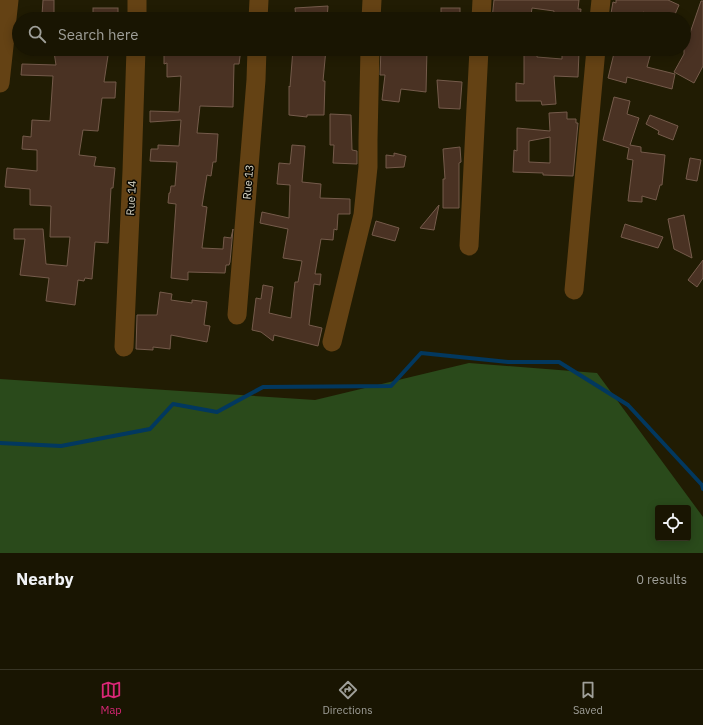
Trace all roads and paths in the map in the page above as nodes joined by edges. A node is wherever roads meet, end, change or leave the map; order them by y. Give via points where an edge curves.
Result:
1 (9, 0) edge
2 (138, 0) edge
3 (259, 0) edge
4 (372, 0) edge
5 (482, 0) edge
6 (601, 0) edge
7 (137, 12) edge
8 (258, 12) edge
9 (371, 12) edge
10 (481, 12) edge
11 (600, 12) edge
12 (136, 56) edge
13 (257, 56) edge
14 (370, 56) edge
15 (479, 56) edge
16 (595, 56) edge
17 (0, 83) edge
18 (469, 246) dead end
19 (574, 290) dead end
20 (237, 315) dead end
21 (332, 342) dead end
22 (124, 347) dead end

1 - 17 street
2 - 7 street
3 - 8 street
4 - 9 street
5 - 10 street
6 - 11 street
12 - 22 street, Rue 14
13 - 20 street, Rue 13
14 - 21 street via 368,167 363,215
15 - 18 street
16 - 19 street

